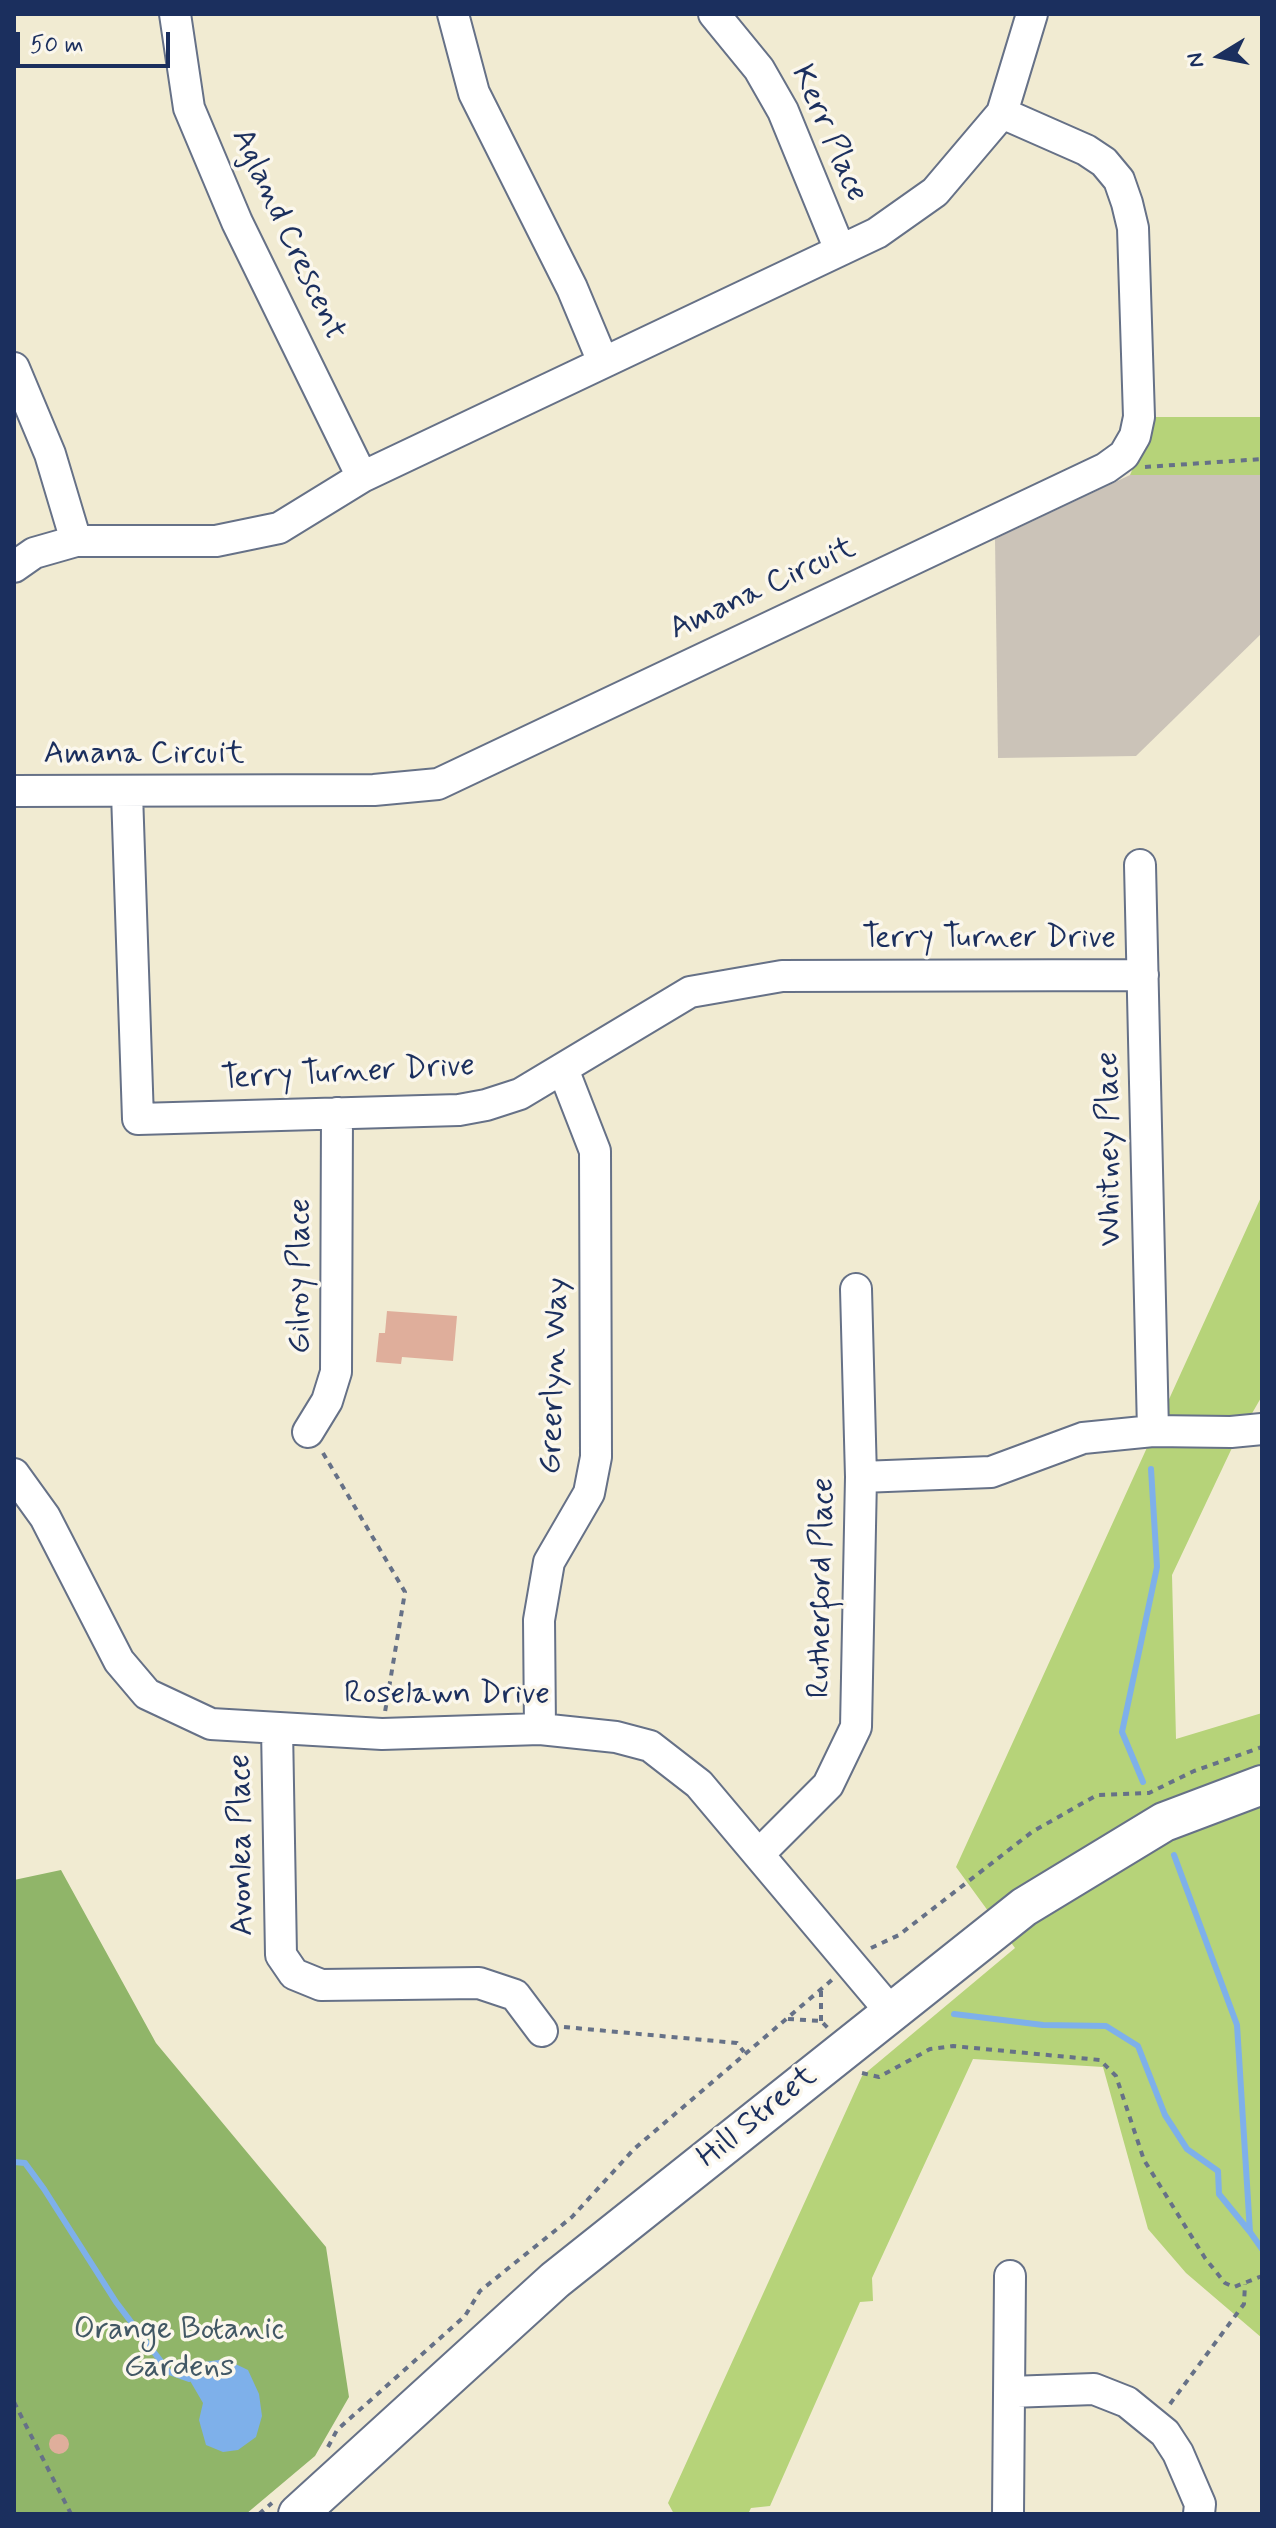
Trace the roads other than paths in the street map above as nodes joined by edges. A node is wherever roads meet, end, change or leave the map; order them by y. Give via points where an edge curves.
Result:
1 (175, 14) edge
2 (453, 14) edge
3 (714, 14) edge
4 (1032, 14) edge
5 (1002, 113) junction
6 (840, 250) junction
7 (603, 362) junction
8 (14, 368) edge
9 (362, 477) junction
10 (76, 541) junction
11 (14, 567) edge
12 (14, 791) edge
13 (127, 793) junction
14 (1140, 865) dead end
15 (1143, 975) junction
16 (563, 1069) junction
17 (337, 1113) junction
18 (856, 1289) dead end
19 (1262, 1429) edge
20 (1153, 1431) junction
21 (308, 1432) road end
22 (14, 1474) edge
23 (861, 1477) junction
24 (277, 1728) junction
25 (540, 1729) junction
26 (1262, 1785) edge
27 (759, 1854) junction
28 (891, 2012) junction
29 (542, 2031) road end
30 (1010, 2276) dead end
31 (1010, 2392) junction
32 (288, 2505) edge
33 (1008, 2514) edge
34 (1199, 2514) edge

1 - 9 street, Agland Crescent via 189,108 237,222
2 - 7 street via 474,93 572,288
3 - 6 street, Kerr Place via 759,69 783,111
4 - 5 street
5 - 6 street via 935,192 907,215
5 - 13 street, Amana Circuit via 1086,150 1119,180 1133,228 1139,417 1124,455 438,784 374,790
6 - 7 street
7 - 9 street
8 - 10 street via 50,454
9 - 10 street via 279,528 249,537
10 - 11 street via 34,553
12 - 13 street, Amana Circuit
13 - 17 street, Terry Turner Drive via 138,1119
14 - 15 street, Whitney Place
15 - 16 street, Terry Turner Drive via 782,976 690,992
15 - 20 street, Whitney Place
16 - 17 street, Terry Turner Drive via 520,1094 486,1105
16 - 25 street, Greerlyn Way via 595,1151 596,1457 589,1493 549,1562 539,1620
17 - 21 street, Gilroy Place via 336,1372 327,1401
18 - 23 street, Rutherford Place
19 - 20 street
20 - 23 street via 1083,1438 991,1472
22 - 24 street, Roselawn Drive via 45,1517 119,1661 147,1694 211,1724
23 - 27 street, Rutherford Place via 856,1727 828,1785
24 - 25 street, Roselawn Drive via 382,1734
24 - 29 street, Avonlea Place via 281,1955 294,1974 321,1985 479,1983 515,1995
25 - 27 street, Roselawn Drive via 650,1746 699,1784
26 - 28 main road, Hill Street via 1164,1822 1024,1907
27 - 28 street, Roselawn Drive
28 - 32 main road, Hill Street via 834,2035
30 - 31 street
31 - 33 street
31 - 34 street via 1094,2389 1127,2402 1165,2433 1178,2453 1200,2504

